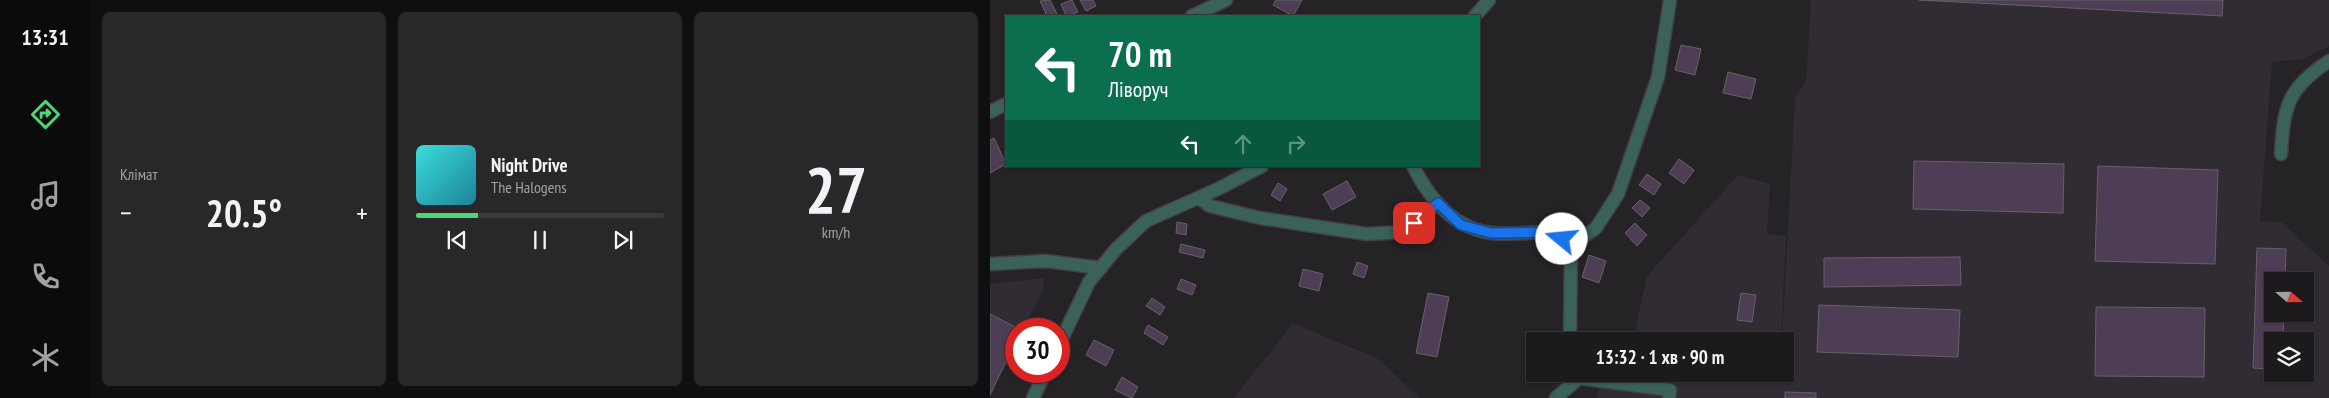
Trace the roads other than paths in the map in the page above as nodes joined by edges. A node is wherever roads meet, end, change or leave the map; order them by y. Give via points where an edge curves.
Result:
1 (1226, 0) edge
2 (1489, 0) edge
3 (1670, 0) edge
4 (1194, 15) edge
5 (1476, 15) edge
6 (2329, 61) edge
7 (1005, 104) edge
8 (990, 112) edge
9 (2281, 154) dead end
10 (1260, 167) edge
11 (1413, 167) edge
12 (1199, 198) junction
13 (1438, 203) junction
14 (1571, 246) junction
15 (990, 264) edge
16 (1101, 268) junction
17 (1070, 322) edge
18 (1570, 332) edge
19 (1571, 382) edge
20 (1617, 382) edge
21 (1040, 383) edge
22 (1033, 398) edge
23 (1556, 398) edge
24 (1669, 398) edge

1 - 4 street
2 - 5 street
3 - 14 street via 1658,77 1618,194 1596,228
6 - 9 street via 2312,73 2290,97
7 - 8 street
10 - 12 street
11 - 13 street
12 - 13 street via 1210,206 1260,218 1367,234 1403,232
12 - 16 street via 1146,221
13 - 14 street via 1461,225 1491,233 1553,232
14 - 18 street
15 - 16 street via 1046,260
16 - 17 street via 1089,282
19 - 23 street
20 - 24 street via 1670,390
21 - 22 street

